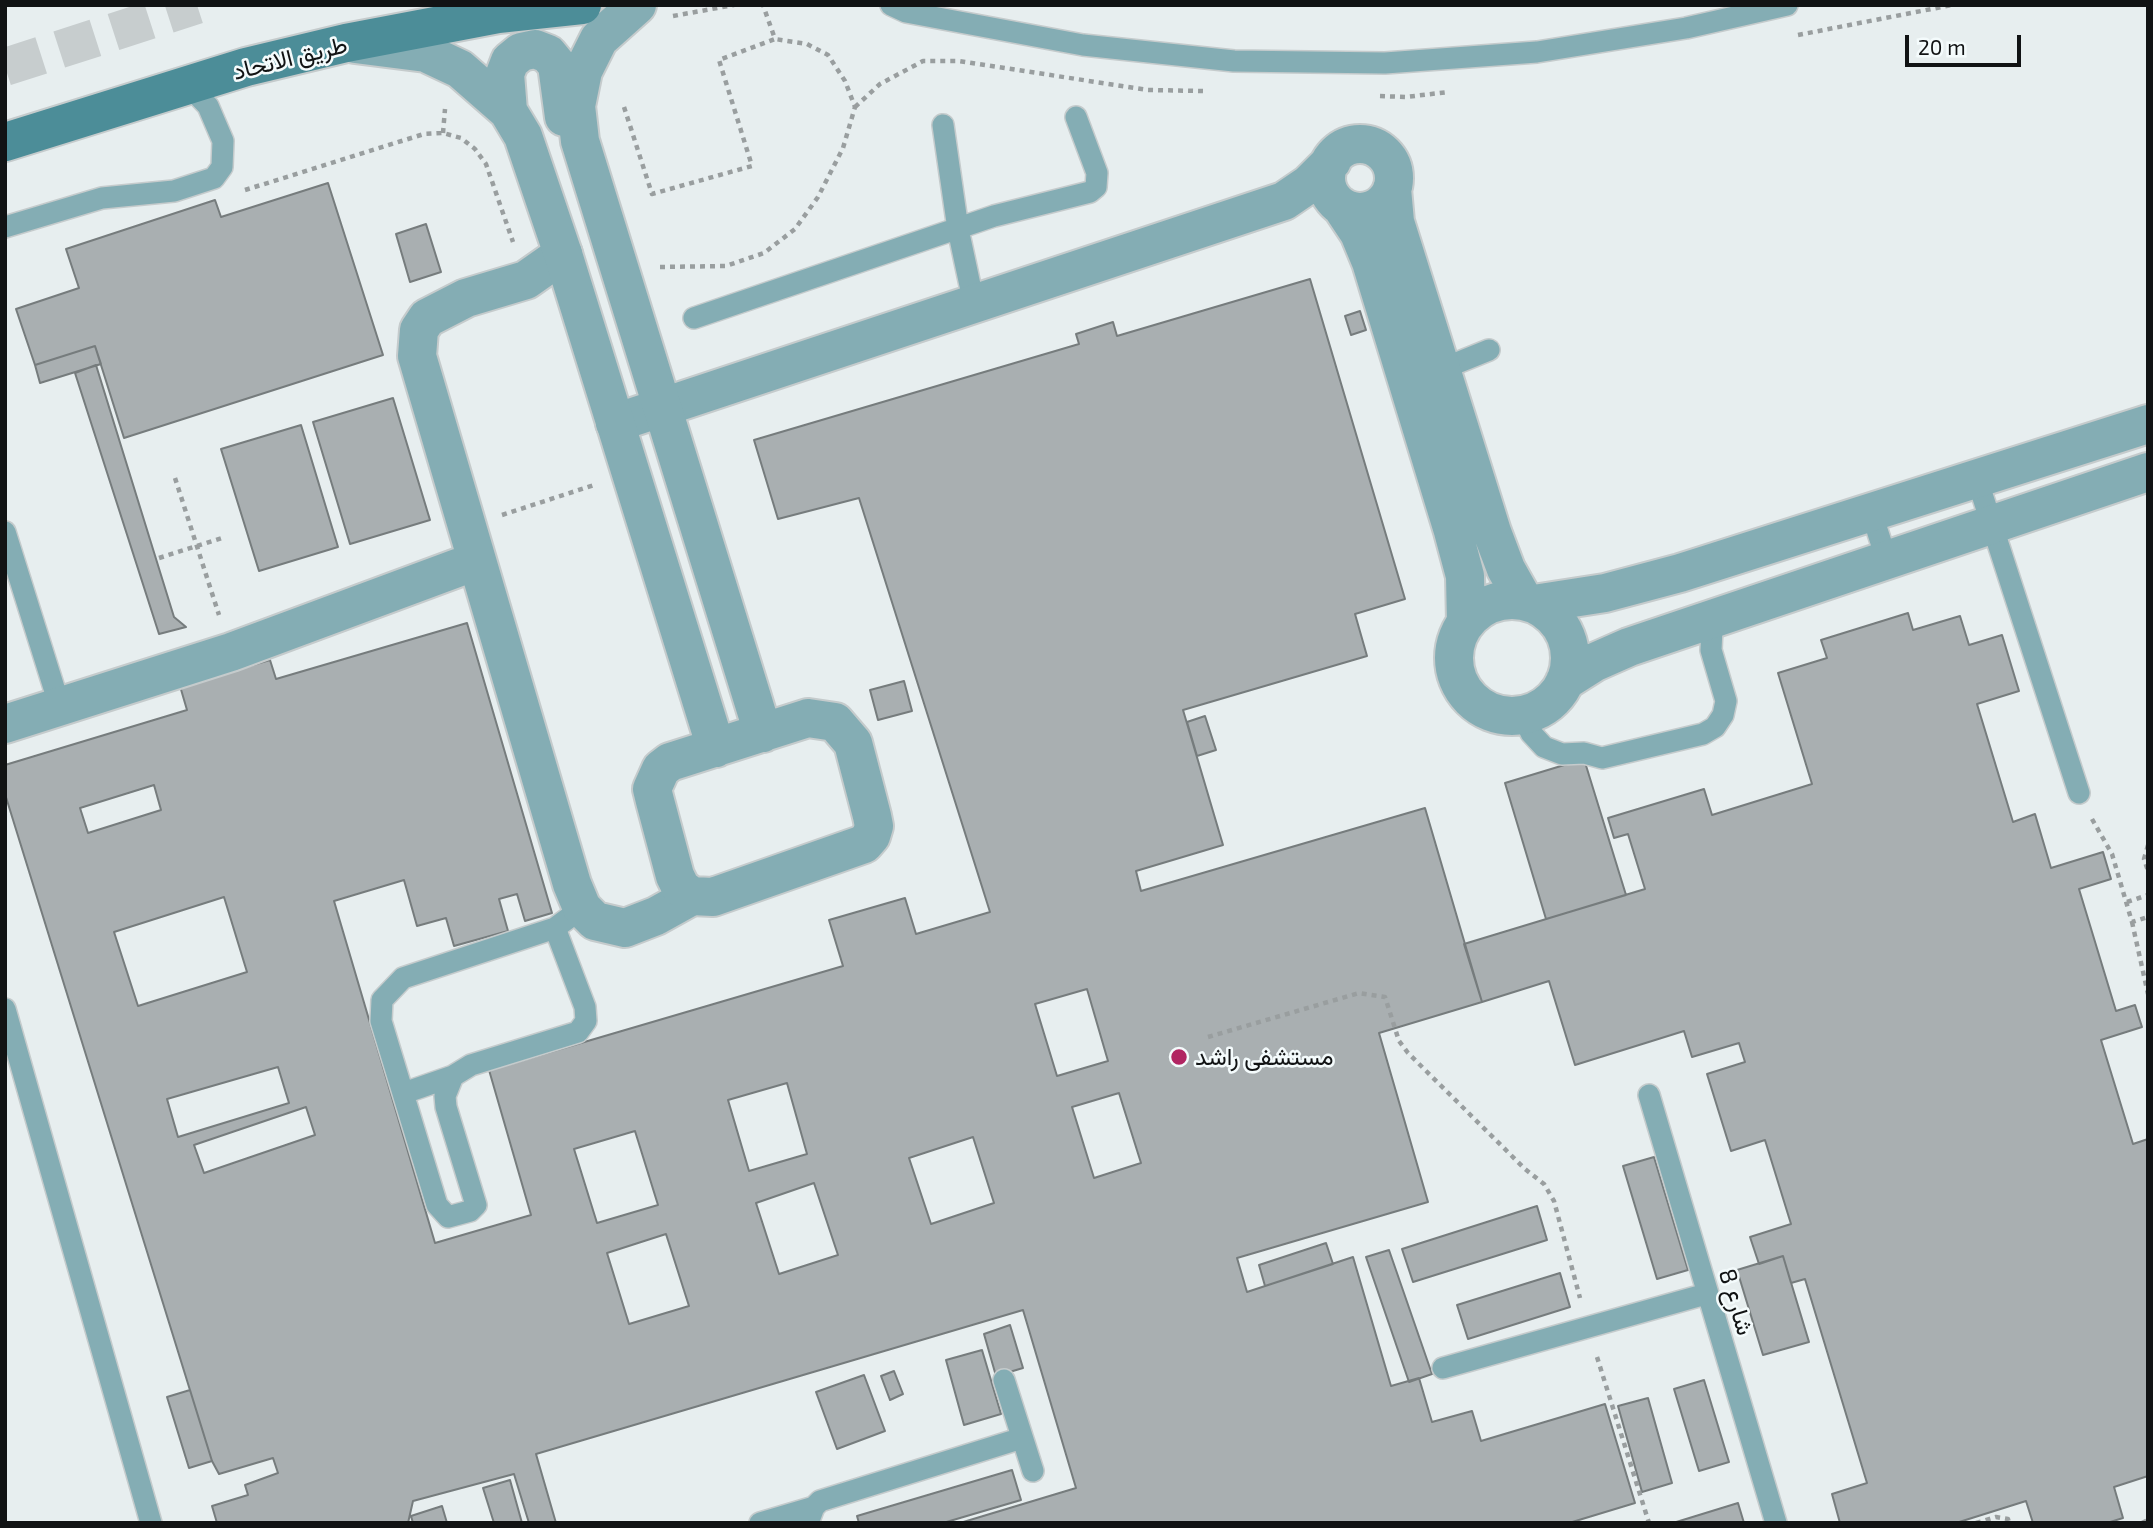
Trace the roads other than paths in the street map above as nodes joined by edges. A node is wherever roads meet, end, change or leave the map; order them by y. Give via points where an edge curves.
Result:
1 (582, 5) edge
2 (891, 5) edge
3 (1787, 5) edge
4 (651, 11) edge
5 (346, 43) junction
6 (188, 85) junction
7 (508, 111) junction
8 (1076, 117) dead end
9 (943, 125) dead end
10 (5, 142) edge
11 (584, 153) junction
12 (1332, 161) junction
13 (1392, 189) junction
14 (1284, 201) junction
15 (1339, 205) junction
16 (5, 227) edge
17 (958, 229) junction
18 (563, 254) junction
19 (974, 304) junction
20 (694, 318) dead end
21 (1489, 350) dead end
22 (1442, 369) junction
23 (664, 407) junction
24 (615, 423) junction
25 (2148, 424) edge
26 (2148, 472) edge
27 (1977, 480) junction
28 (1872, 514) junction
29 (1991, 523) junction
30 (5, 532) edge
31 (472, 544) junction
32 (1886, 558) junction
33 (1529, 602) junction
34 (1717, 618) junction
35 (1466, 622) junction
36 (1565, 681) junction
37 (60, 707) junction
38 (1522, 715) junction
39 (5, 724) edge
40 (763, 733) junction
41 (716, 748) junction
42 (2079, 793) road end
43 (692, 896) junction
44 (569, 918) junction
45 (5, 1009) edge
46 (453, 1076) junction
47 (404, 1093) junction
48 (1648, 1095) dead end
49 (1706, 1294) junction
50 (1443, 1368) dead end
51 (1004, 1380) dead end
52 (1022, 1438) junction
53 (1033, 1471) dead end
54 (811, 1515) edge
55 (151, 1523) edge
56 (760, 1523) edge
57 (1776, 1523) edge

1 - 5 main road, طريق الاتحاد
2 - 3 lane via 906,12 1083,45 1234,61 1385,62 1537,52
4 - 11 street via 599,39 583,71 576,106
5 - 6 main road, طريق الاتحاد
5 - 7 street via 426,53 443,60
6 - 10 main road, طريق الاتحاد
6 - 16 lane via 208,106 223,141 222,167 214,178 174,191 102,198
7 - 11 street via 505,74 510,61 535,49 548,54 557,65 567,137
7 - 18 street via 523,135
8 - 17 lane via 1097,173 1090,192
9 - 17 lane
11 - 23 street
12 - 13 street via 1346,148 1375,148 1390,160
12 - 14 street
12 - 15 street via 1327,183
13 - 15 street via 1387,200 1364,212
13 - 22 street via 1395,222
14 - 15 street
14 - 19 street
15 - 35 street via 1371,261 1450,518 1465,576
17 - 19 lane
17 - 20 lane
18 - 24 street
18 - 31 street via 526,280 442,309 426,318 419,330 417,356
19 - 23 street
21 - 22 lane
22 - 33 street via 1492,532 1506,569
23 - 24 street
23 - 40 street
24 - 41 street
25 - 27 street
26 - 29 street
27 - 28 street
27 - 29 lane
28 - 32 lane
28 - 33 street via 1641,584
29 - 32 street
29 - 42 lane
30 - 37 lane
31 - 37 street via 231,652
31 - 44 street via 572,884
32 - 34 street
33 - 35 street via 1492,603
33 - 36 street via 1550,613 1562,628 1569,645
34 - 36 street via 1629,647
34 - 38 lane via 1711,650 1726,701 1715,727 1703,734 1602,758 1562,754 1544,747
35 - 38 street via 1454,659 1468,696 1502,715
36 - 38 street via 1548,703
37 - 39 street
40 - 41 street
40 - 43 street via 808,718 835,722 846,731 872,816 871,836 864,844 713,897
41 - 43 street via 670,762 661,769 652,789 675,876
43 - 44 street via 625,928
44 - 46 lane via 587,1014 583,1027 571,1035 471,1065
44 - 47 lane via 403,978 390,989 382,1000 381,1021
45 - 55 lane
46 - 47 lane
46 - 47 lane via 446,1107 476,1201 471,1210 442,1214
48 - 49 lane, شارع 8
49 - 50 lane
49 - 57 lane, شارع 8
51 - 52 lane
52 - 53 lane
52 - 54 lane via 828,1498
54 - 56 lane

